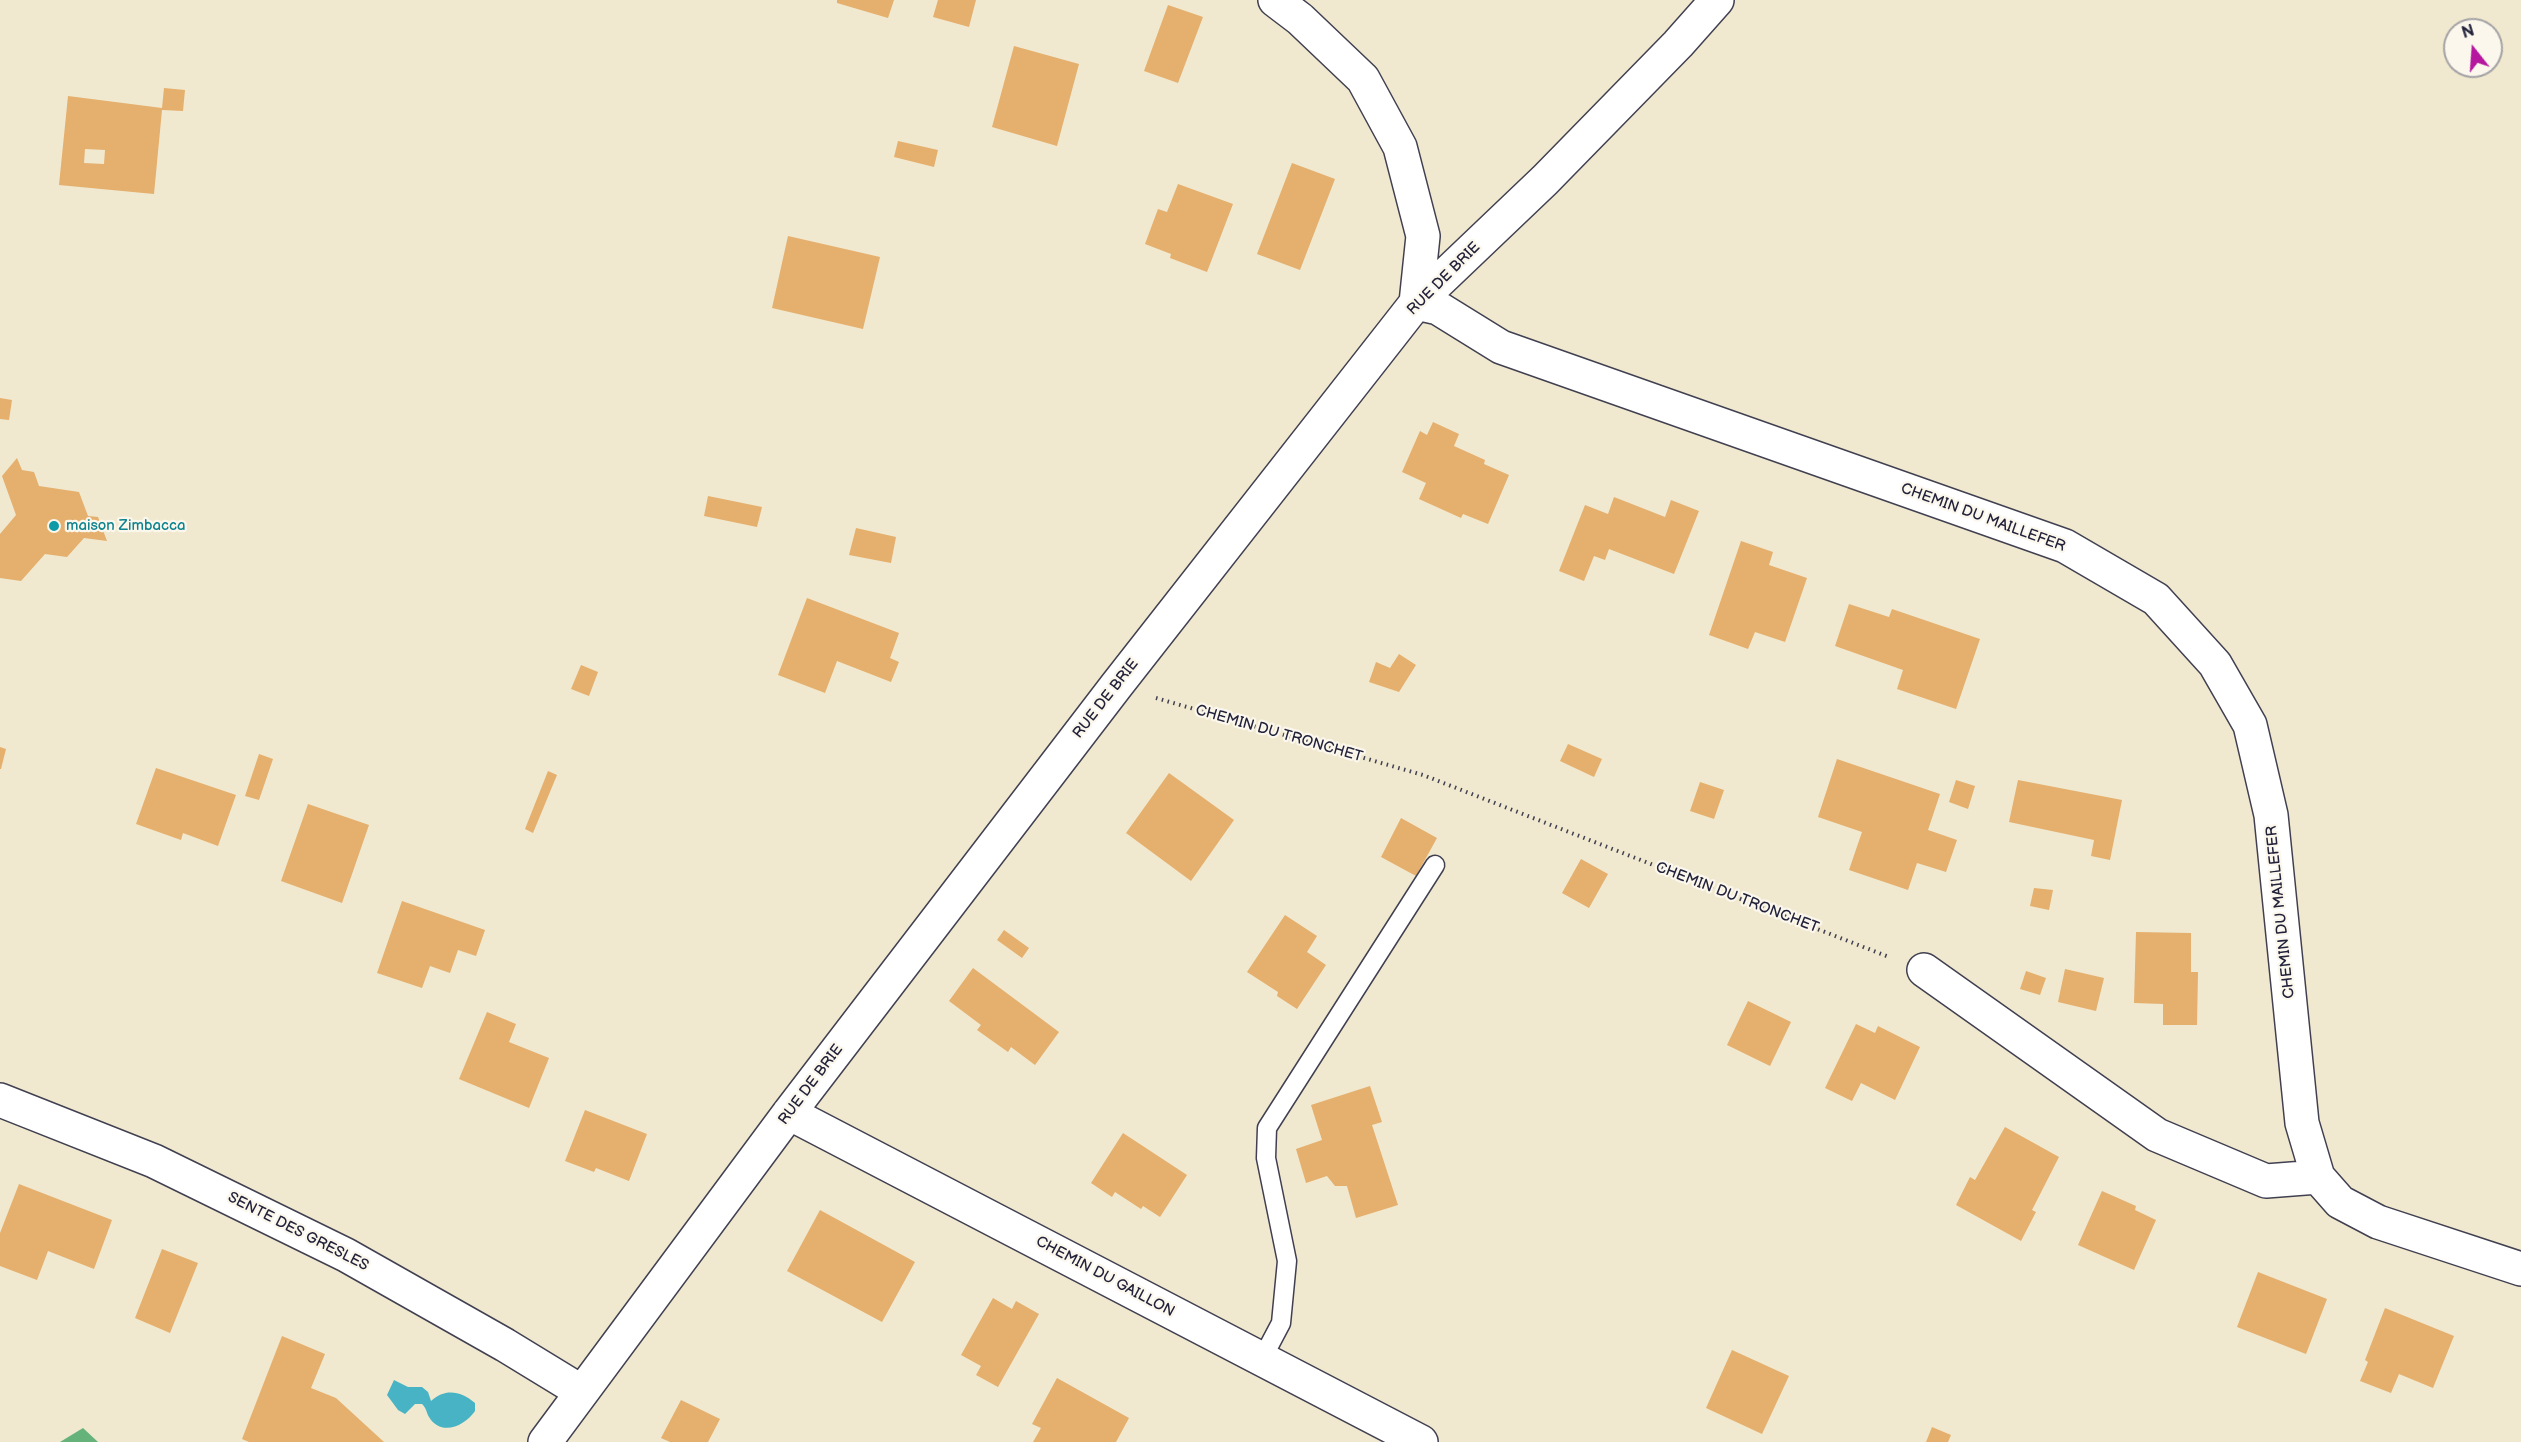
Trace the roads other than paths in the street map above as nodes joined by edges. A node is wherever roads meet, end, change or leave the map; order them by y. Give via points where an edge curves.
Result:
1 (1275, 0) edge
2 (1718, 0) edge
3 (1416, 303) junction
4 (1435, 865) dead end
5 (1924, 970) road end
6 (0, 1100) edge
7 (789, 1113) junction
8 (2318, 1177) junction
9 (2521, 1269) edge
10 (1262, 1359) junction
11 (582, 1392) junction
12 (545, 1442) edge
13 (1421, 1442) edge

1 - 3 street via 1363,80 1400,147 1423,236
2 - 3 street, RUE DE BRIE via 1545,180
3 - 7 street, RUE DE BRIE
3 - 8 street, CHEMIN DU MAILLEFER via 1438,308 1501,347 2065,546 2156,599 2215,664 2250,725 2271,815 2302,1123
4 - 10 lane via 1267,1128 1266,1158 1287,1261 1281,1323
5 - 8 street via 2157,1135 2266,1181
6 - 11 street, SENTE DES GRESLES via 154,1161 346,1255
7 - 10 street, CHEMIN DU GAILLON
7 - 11 street, RUE DE BRIE
8 - 9 street, CHEMIN DU MAILLEFER via 2340,1202 2378,1222
10 - 13 street, CHEMIN DU GAILLON
11 - 12 street, RUE DE BRIE

